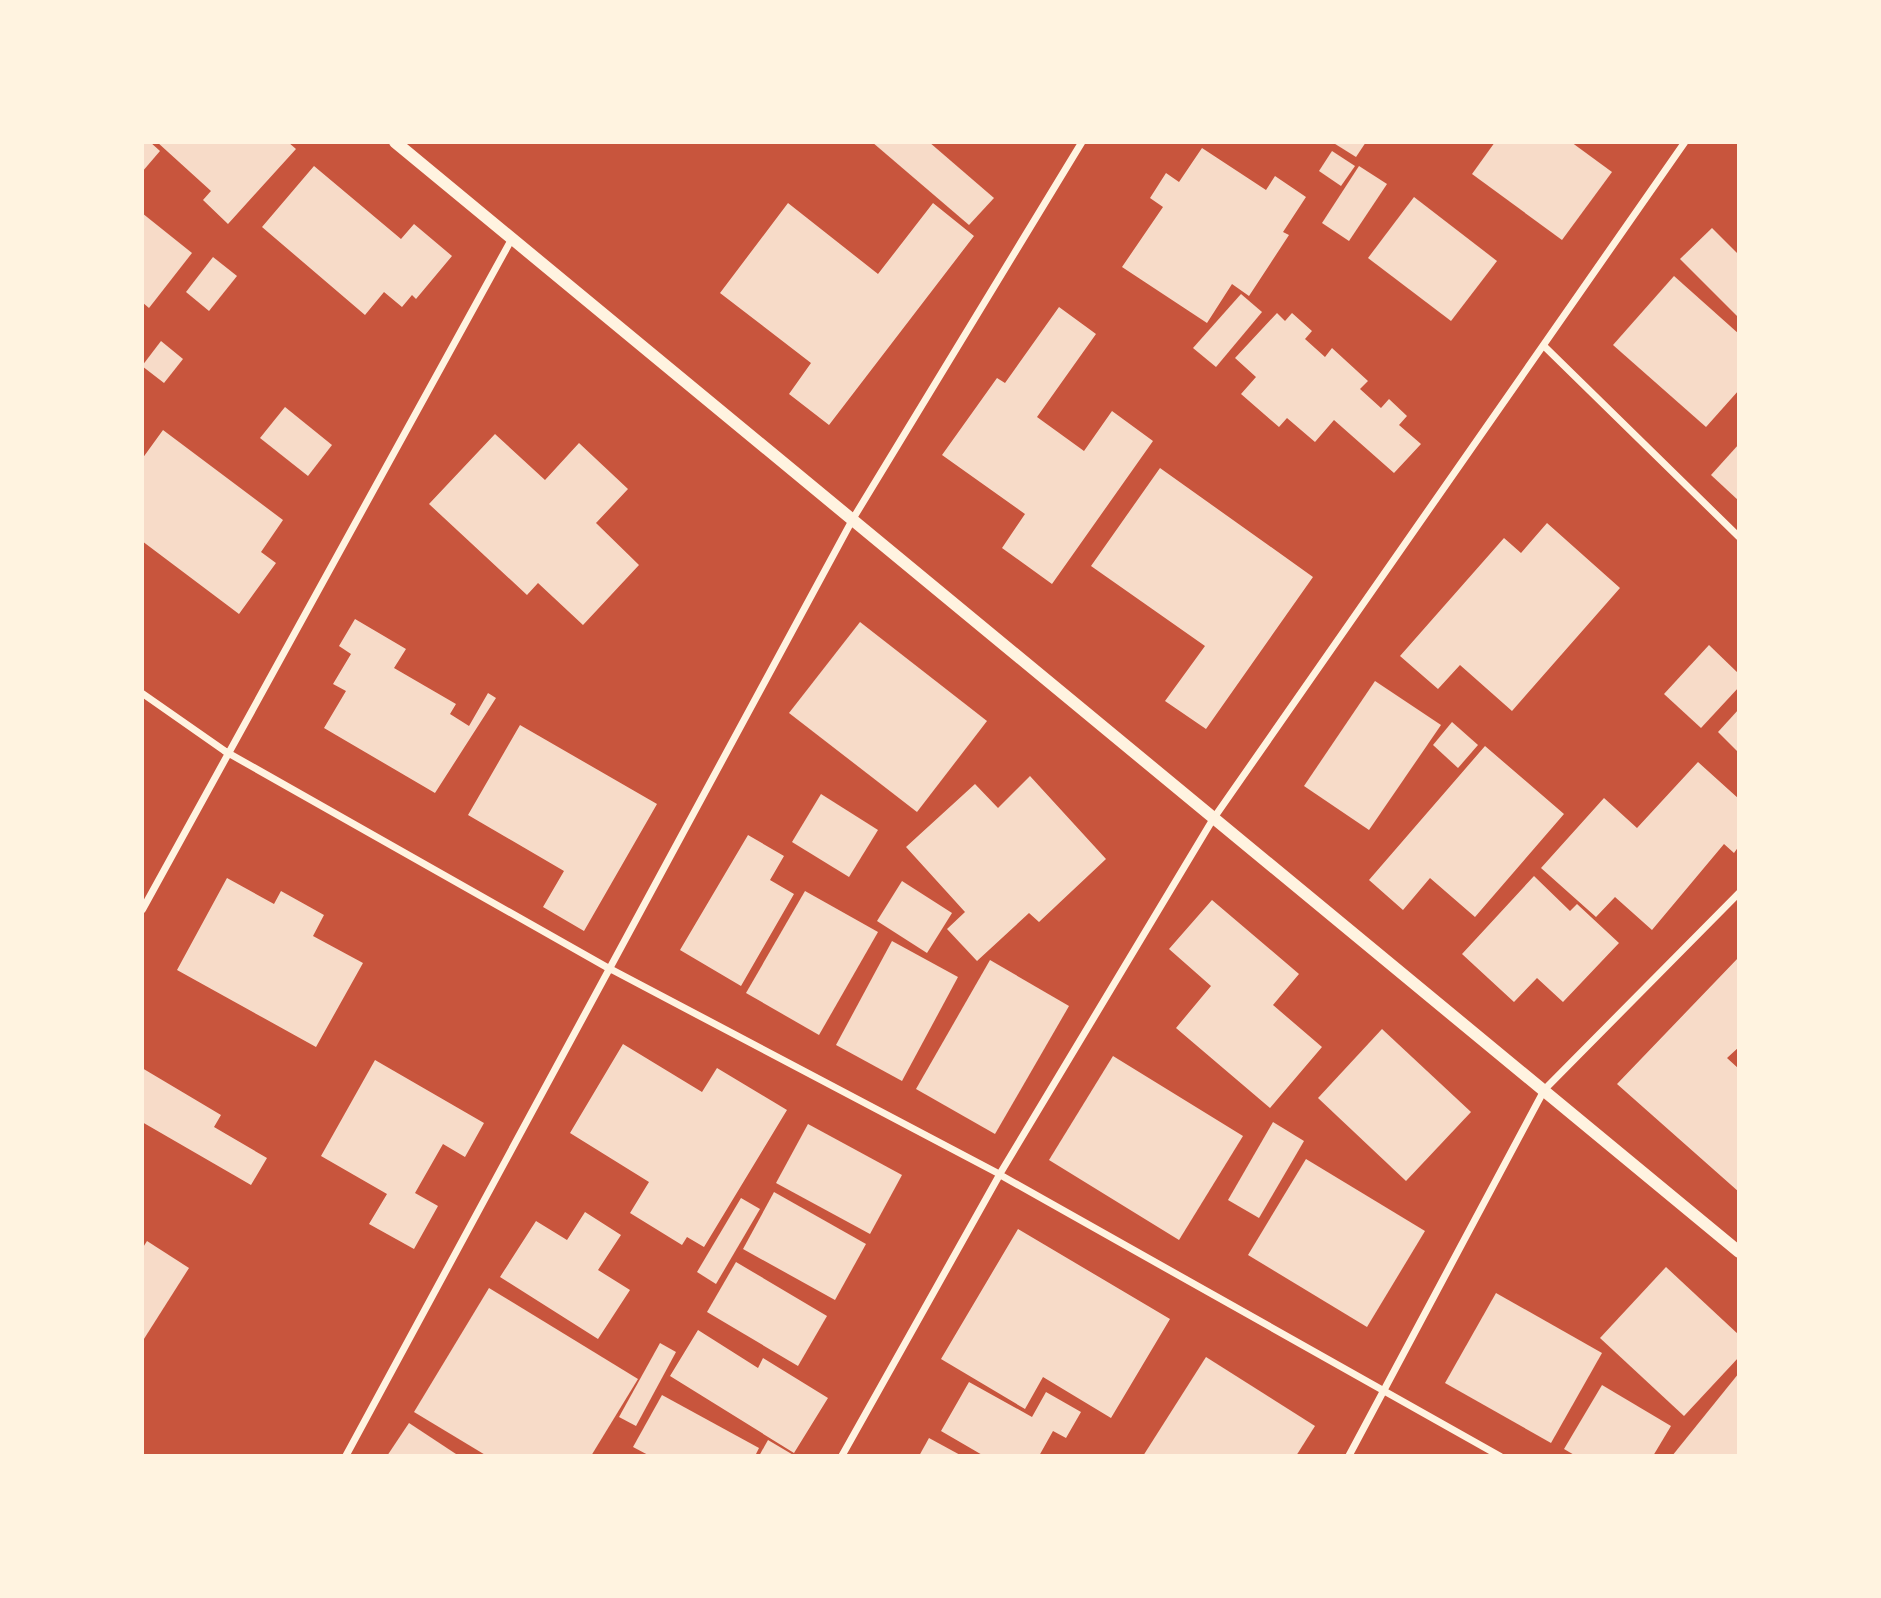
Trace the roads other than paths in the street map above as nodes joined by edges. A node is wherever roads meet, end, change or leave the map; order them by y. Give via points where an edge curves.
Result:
1 (395, 142) edge
2 (1082, 142) edge
3 (1684, 142) edge
4 (511, 239) junction
5 (1544, 346) junction
6 (852, 519) junction
7 (1739, 537) edge
8 (142, 693) edge
9 (225, 751) junction
10 (1213, 818) junction
11 (1739, 892) edge
12 (142, 909) edge
13 (611, 969) junction
14 (1544, 1089) junction
15 (999, 1174) junction
16 (1739, 1252) edge
17 (1384, 1394) junction
18 (345, 1456) edge
19 (841, 1456) edge
20 (1348, 1456) edge
21 (1500, 1456) edge

1 - 4 street
2 - 6 street
3 - 5 street
4 - 6 street
4 - 9 street
5 - 7 street
5 - 10 street
6 - 10 street
6 - 13 street
8 - 9 street
9 - 12 street
9 - 13 street
10 - 14 street
10 - 15 street
11 - 14 street
13 - 15 street
13 - 18 street
14 - 16 street
14 - 17 street
15 - 17 street
15 - 19 street
17 - 20 street
17 - 21 street

